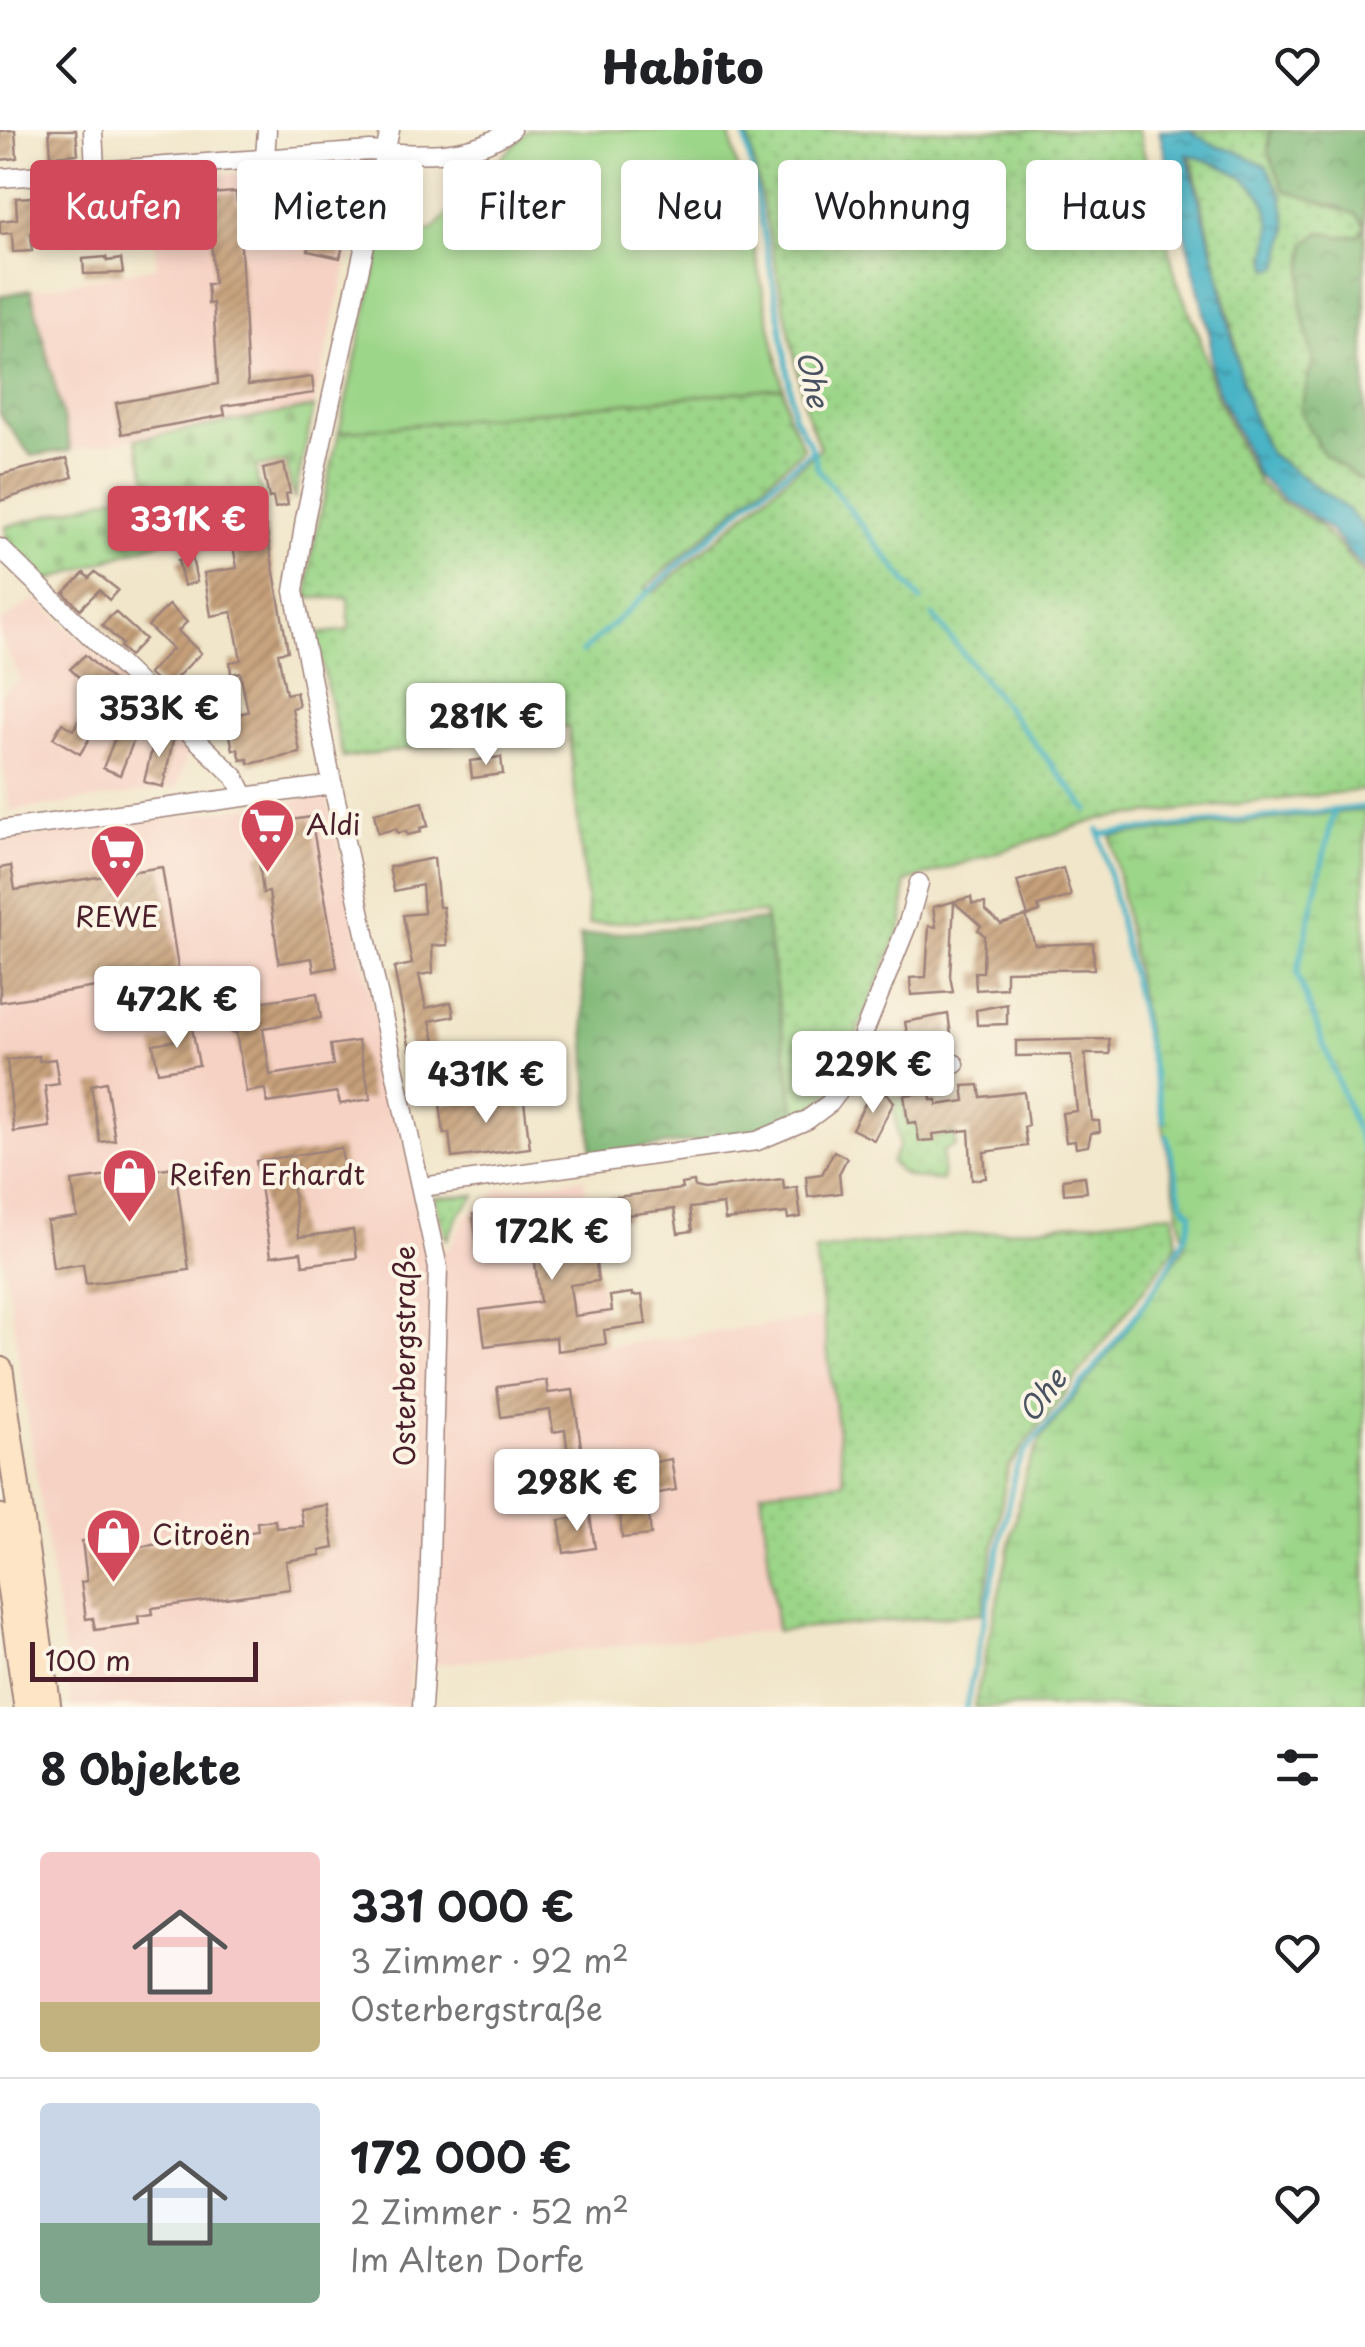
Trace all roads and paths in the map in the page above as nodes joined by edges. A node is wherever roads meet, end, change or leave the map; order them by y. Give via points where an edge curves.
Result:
1 (93, 130) edge
2 (267, 130) edge
3 (390, 130) edge
4 (511, 130) edge
5 (385, 152) junction
6 (265, 157) junction
7 (94, 160) edge
8 (217, 161) edge
9 (30, 175) edge
10 (0, 178) edge
11 (0, 548) edge
12 (333, 785) junction
13 (244, 795) junction
14 (0, 830) edge
15 (919, 883) dead end
16 (956, 1064) dead end
17 (842, 1086) junction
18 (422, 1187) junction
19 (0, 1370) edge
20 (0, 1517) edge
21 (27, 1707) edge
22 (48, 1707) edge
23 (422, 1707) edge

1 - 7 street
2 - 6 street
3 - 5 street, Osterbergstraße
4 - 5 street via 471,150
5 - 6 street
5 - 12 street, Osterbergstraße via 294,575 298,626
6 - 8 street
9 - 10 street
11 - 13 street via 235,777
12 - 13 street
12 - 18 street, Osterbergstraße
13 - 14 street
15 - 17 street
16 - 17 street
17 - 18 street via 807,1120 757,1142
18 - 23 street, Osterbergstraße via 438,1268
19 - 22 main road
20 - 21 main road

